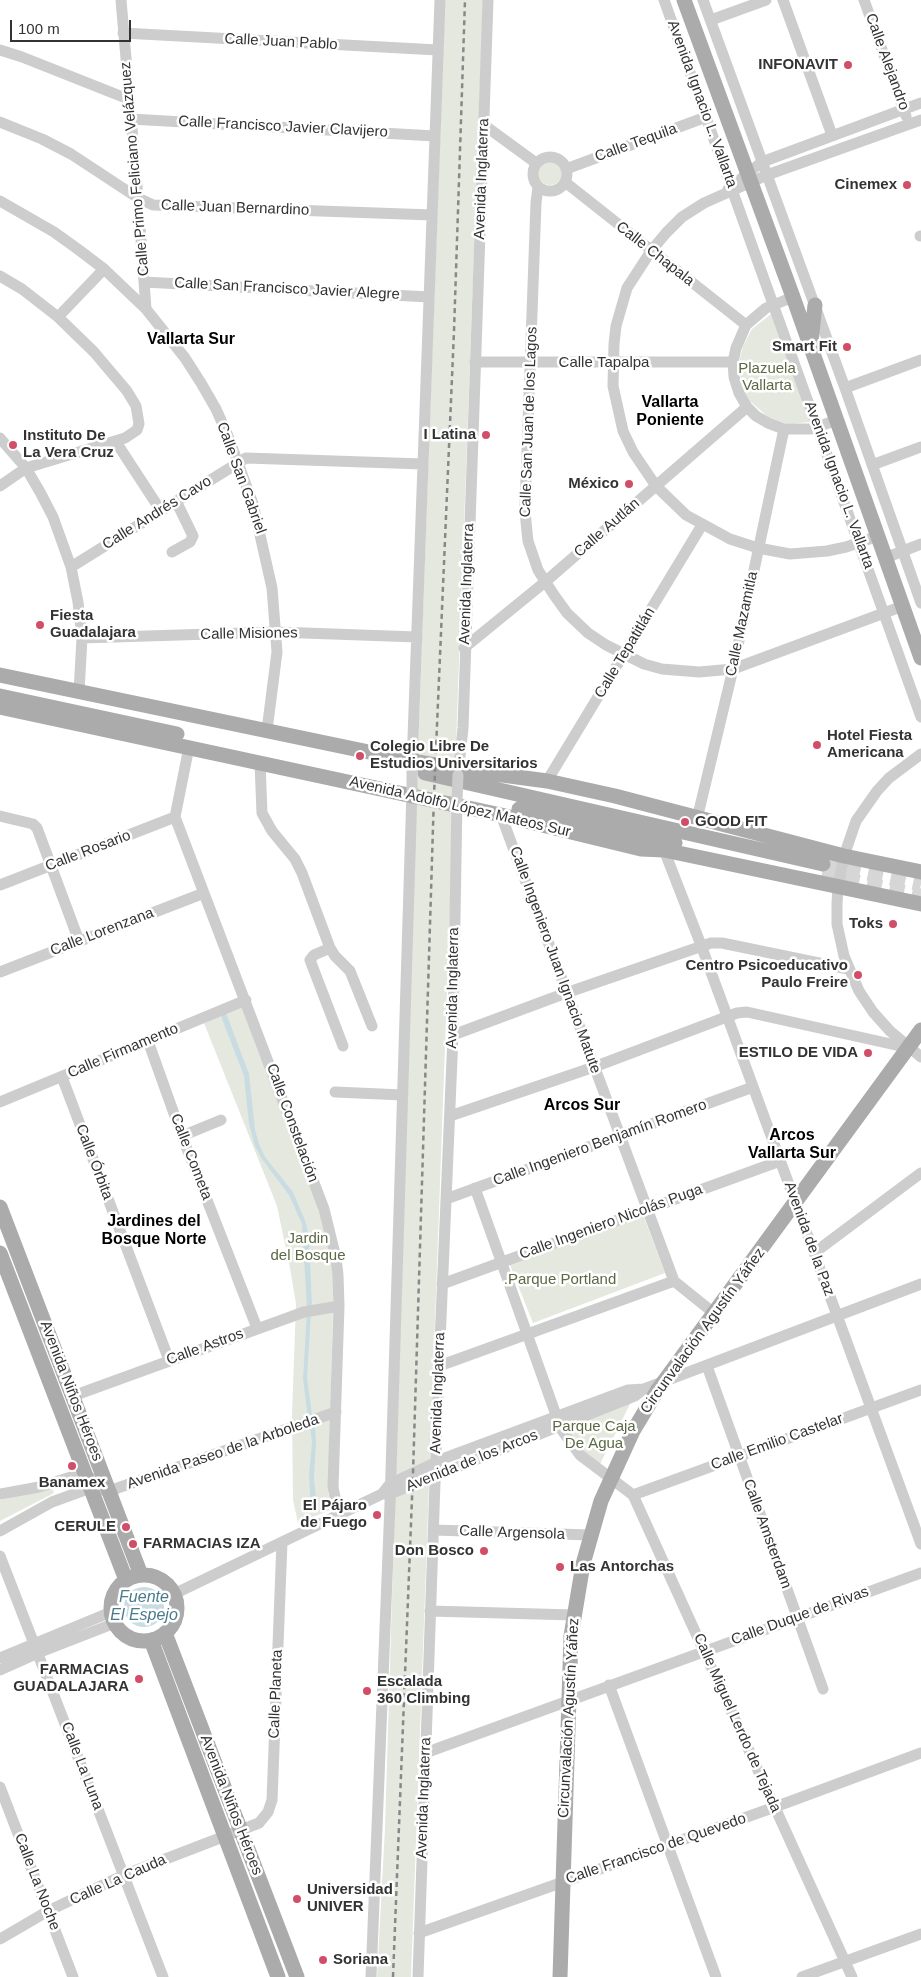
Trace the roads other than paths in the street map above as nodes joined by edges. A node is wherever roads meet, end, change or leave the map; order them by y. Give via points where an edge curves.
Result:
1 (121, 0) edge
2 (440, 0) edge
3 (488, 0) edge
4 (664, 0) edge
5 (684, 0) edge
6 (704, 0) edge
7 (766, 0) edge
8 (783, 0) edge
9 (864, 0) edge
10 (711, 20) junction
11 (123, 33) junction
12 (0, 50) edge
13 (438, 50) junction
14 (128, 99) junction
15 (921, 103) edge
16 (904, 109) junction
17 (706, 117) junction
18 (130, 119) junction
19 (921, 120) edge
20 (0, 122) edge
21 (484, 125) junction
22 (909, 125) junction
23 (832, 134) junction
24 (435, 136) junction
25 (762, 162) junction
26 (536, 163) junction
27 (566, 169) junction
28 (767, 175) junction
29 (749, 178) junction
30 (565, 182) junction
31 (538, 187) junction
32 (729, 190) junction
33 (138, 198) junction
34 (0, 200) edge
35 (432, 215) junction
36 (651, 251) junction
37 (104, 270) junction
38 (0, 276) edge
39 (144, 282) junction
40 (429, 297) junction
41 (792, 297) junction
42 (773, 304) junction
43 (815, 305) junction
44 (146, 309) junction
45 (58, 317) junction
46 (746, 325) junction
47 (810, 346) junction
48 (921, 360) edge
49 (475, 362) junction
50 (733, 362) junction
51 (530, 363) junction
52 (613, 363) junction
53 (845, 388) junction
54 (747, 407) junction
55 (837, 420) junction
56 (818, 428) junction
57 (784, 429) junction
58 (0, 438) edge
59 (116, 442) junction
60 (921, 447) edge
61 (238, 462) junction
62 (423, 464) junction
63 (872, 465) junction
64 (26, 468) junction
65 (0, 486) edge
66 (656, 486) junction
67 (176, 502) junction
68 (161, 511) junction
69 (702, 525) junction
70 (878, 536) junction
71 (859, 542) junction
72 (921, 544) edge
73 (758, 548) junction
74 (172, 552) dead end
75 (902, 552) junction
76 (885, 558) junction
77 (71, 567) junction
78 (545, 582) junction
79 (921, 603) edge
80 (903, 606) junction
81 (884, 613) junction
82 (276, 632) junction
83 (82, 638) junction
84 (417, 638) junction
85 (464, 648) junction
86 (920, 653) edge
87 (624, 655) junction
88 (733, 670) junction
89 (0, 675) edge
90 (0, 684) edge
91 (79, 692) junction
92 (0, 696) edge
93 (100, 696) junction
94 (0, 707) edge
95 (921, 717) edge
96 (146, 721) junction
97 (99, 729) junction
98 (267, 730) junction
99 (189, 747) junction
100 (921, 754) edge
101 (260, 763) junction
102 (412, 763) junction
103 (458, 772) junction
104 (547, 781) junction
105 (512, 792) junction
106 (412, 793) junction
107 (615, 796) junction
108 (457, 803) junction
109 (526, 811) junction
110 (501, 815) junction
111 (0, 816) edge
112 (175, 817) junction
113 (697, 819) junction
114 (664, 850) junction
115 (844, 856) junction
116 (51, 865) junction
117 (921, 872) edge
118 (0, 885) edge
119 (838, 886) junction
120 (204, 893) junction
121 (921, 904) edge
122 (79, 941) junction
123 (701, 945) junction
124 (332, 952) junction
125 (848, 969) junction
126 (0, 972) edge
127 (566, 993) junction
128 (246, 1000) junction
129 (728, 1017) junction
130 (372, 1026) dead end
131 (921, 1030) edge
132 (453, 1035) junction
133 (148, 1041) junction
134 (343, 1046) dead end
135 (915, 1052) edge
136 (594, 1067) junction
137 (62, 1077) junction
138 (753, 1087) junction
139 (334, 1092) dead end
140 (402, 1095) junction
141 (0, 1102) edge
142 (450, 1116) junction
143 (221, 1120) dead end
144 (182, 1136) junction
145 (620, 1136) junction
146 (780, 1161) junction
147 (921, 1173) edge
148 (475, 1188) junction
149 (446, 1199) junction
150 (796, 1203) junction
151 (0, 1207) edge
152 (647, 1208) junction
153 (0, 1253) edge
154 (814, 1253) junction
155 (501, 1262) junction
156 (674, 1281) junction
157 (442, 1284) junction
158 (921, 1284) edge
159 (339, 1306) junction
160 (715, 1314) junction
161 (838, 1317) junction
162 (256, 1328) junction
163 (527, 1334) junction
164 (169, 1360) junction
165 (439, 1366) junction
166 (707, 1366) junction
167 (664, 1382) junction
168 (921, 1390) edge
169 (72, 1396) junction
170 (872, 1408) junction
171 (336, 1412) junction
172 (558, 1421) junction
173 (740, 1456) junction
174 (436, 1468) junction
175 (610, 1478) junction
176 (89, 1482) junction
177 (109, 1491) junction
178 (387, 1491) junction
179 (0, 1494) edge
180 (633, 1495) junction
181 (342, 1513) junction
182 (434, 1530) junction
183 (0, 1531) edge
184 (590, 1536) junction
185 (282, 1542) junction
186 (921, 1544) edge
187 (0, 1556) edge
188 (921, 1573) edge
189 (141, 1575) junction
190 (126, 1580) junction
191 (174, 1594) junction
192 (430, 1611) junction
193 (574, 1615) junction
194 (797, 1617) junction
195 (113, 1618) junction
196 (165, 1633) junction
197 (151, 1640) junction
198 (36, 1648) junction
199 (704, 1651) junction
200 (0, 1658) edge
201 (0, 1670) edge
202 (609, 1685) junction
203 (822, 1690) dead end
204 (568, 1700) junction
205 (426, 1753) junction
206 (921, 1753) edge
207 (0, 1787) edge
208 (775, 1807) junction
209 (240, 1830) junction
210 (225, 1836) junction
211 (667, 1844) junction
212 (124, 1875) junction
213 (563, 1881) junction
214 (48, 1911) junction
215 (419, 1933) junction
216 (921, 1934) edge
217 (0, 1938) edge
218 (845, 1962) junction
219 (73, 1977) edge
220 (163, 1977) edge
221 (278, 1977) edge
222 (297, 1977) edge
223 (371, 1977) edge
224 (418, 1977) edge
225 (560, 1977) edge
226 (716, 1977) edge
227 (802, 1977) edge
228 (852, 1977) edge

1 - 11 street, Calle Primo Feliciano Velázquez
2 - 13 street
3 - 21 street, Avenida Inglaterra
4 - 17 street, Avenida Ignacio L. Vallarta
5 - 29 main road, Avenida Ignacio L. Vallarta
6 - 10 street
7 - 10 street
8 - 23 street
9 - 16 street, Calle Alejandro
10 - 25 street
11 - 13 street, Calle Juan Pablo
11 - 14 street, Calle Primo Feliciano Velázquez
12 - 14 street
13 - 24 street
14 - 18 street, Calle Primo Feliciano Velázquez
15 - 16 street
16 - 22 street, Calle Alejandro
16 - 23 street
17 - 27 street, Calle Tequila
17 - 32 street, Avenida Ignacio L. Vallarta
18 - 24 street, Calle Francisco Javier Clavijero
18 - 33 street, Calle Primo Feliciano Velázquez
19 - 22 street
20 - 33 street, Calle Juan Bernardino via 71,154
21 - 26 street
21 - 49 street, Avenida Inglaterra
22 - 28 street
23 - 25 street
24 - 35 street
25 - 28 street
25 - 29 street
26 - 27 street via 545,157 556,157
26 - 31 street via 532,173
27 - 30 street
28 - 29 street
28 - 43 street
29 - 32 street
29 - 41 main road, Avenida Ignacio L. Vallarta
30 - 31 street via 553,191
30 - 36 street, Calle Chapala
31 - 51 street, Calle San Juan de los Lagos
32 - 36 street via 682,217
32 - 42 street, Avenida Ignacio L. Vallarta
33 - 35 street, Calle Juan Bernardino via 153,205
33 - 39 street, Calle Primo Feliciano Velázquez
34 - 37 street, Calle San Gabriel via 54,232
35 - 40 street
36 - 46 street, Calle Chapala
36 - 52 street via 627,288 616,326
37 - 44 street, Calle San Gabriel
37 - 45 street
38 - 45 street
39 - 40 street, Calle San Francisco Javier Alegre
39 - 44 street, Calle Primo Feliciano Velázquez
40 - 62 street
41 - 42 street
41 - 47 main road, Avenida Ignacio L. Vallarta
42 - 46 street
42 - 56 street, Avenida Ignacio L. Vallarta
43 - 47 main road
43 - 53 street
44 - 61 street, Calle San Gabriel via 201,383
45 - 59 street via 100,359 127,390 136,406 139,417 136,430
46 - 50 street
47 - 55 main road, Avenida Ignacio L. Vallarta
48 - 53 street
49 - 51 street, Calle Tapalpa
49 - 85 street, Avenida Inglaterra
50 - 52 street, Calle Tapalpa
50 - 54 street via 734,377
51 - 52 street, Calle Tapalpa
51 - 78 street, Calle San Juan de los Lagos via 525,514 531,549
52 - 66 street via 613,386 623,430 633,452
53 - 63 street
54 - 57 street via 768,423
54 - 66 street, Calle Autlán
55 - 56 street
55 - 70 main road, Avenida Ignacio L. Vallarta
56 - 57 street
56 - 71 street, Avenida Ignacio L. Vallarta
57 - 73 street, Calle Mazamitla
58 - 64 street
59 - 64 street
59 - 68 street
60 - 63 street
61 - 62 street, Calle Andrés Cavo via 252,457
61 - 67 street, Calle Andrés Cavo
61 - 82 street, Calle San Gabriel via 264,546
62 - 84 street
63 - 75 street
64 - 65 street
64 - 77 street via 53,517
66 - 69 street via 686,515
66 - 78 street, Calle Autlán
67 - 68 street, Calle Andrés Cavo
67 - 74 street via 193,536 190,542
68 - 77 street, Calle Andrés Cavo
69 - 73 street
69 - 87 street, Calle Tepatitlán
70 - 71 street
70 - 76 main road, Avenida Ignacio L. Vallarta
71 - 73 street via 808,553 790,554
71 - 81 street, Avenida Ignacio L. Vallarta
72 - 75 street
73 - 88 street, Calle Mazamitla
75 - 76 street
75 - 79 street
76 - 80 main road, Avenida Ignacio L. Vallarta
77 - 83 street
78 - 85 street, Calle Autlán
78 - 87 street, Calle San Juan de los Lagos via 567,613 588,633
80 - 81 street, Calle San Juan de los Lagos
80 - 86 main road, Avenida Ignacio L. Vallarta
81 - 88 street, Calle San Juan de los Lagos
81 - 95 street, Avenida Ignacio L. Vallarta
82 - 83 street, Calle Misiones
82 - 84 street, Calle Misiones
82 - 98 street, Calle San Gabriel
83 - 91 street
84 - 102 street
85 - 103 street, Avenida Inglaterra via 463,728
87 - 88 street, Calle San Juan de los Lagos via 644,664 681,672
87 - 104 street, Calle Tepatitlán
88 - 113 street, Calle Mazamitla
89 - 91 main road
90 - 96 main road, Avenida Adolfo López Mateos Sur
91 - 93 main road
92 - 96 main road, Avenida Adolfo López Mateos Sur
93 - 96 main road
93 - 98 main road
94 - 97 main road, Avenida Adolfo López Mateos Sur
96 - 97 main road
96 - 105 main road, Avenida Adolfo López Mateos Sur
96 - 109 main road, Avenida Adolfo López Mateos Sur
97 - 99 main road, Avenida Adolfo López Mateos Sur
98 - 102 main road
99 - 101 main road, Avenida Adolfo López Mateos Sur
99 - 112 street
100 - 115 street via 877,791 856,822
101 - 106 main road, Avenida Adolfo López Mateos Sur
101 - 124 street via 262,813 296,860
102 - 103 main road
102 - 106 street, bridge
103 - 104 main road
103 - 108 street, Avenida Inglaterra, bridge
104 - 107 main road
105 - 107 main road
105 - 109 main road, Avenida Adolfo López Mateos Sur via 823,869
106 - 108 main road, Avenida Adolfo López Mateos Sur
106 - 140 street
107 - 113 main road
108 - 110 main road, Avenida Adolfo López Mateos Sur
108 - 132 street, Avenida Inglaterra
109 - 114 main road
110 - 114 main road, Avenida Adolfo López Mateos Sur via 641,849
110 - 127 street, Calle Ingeniero Juan Ignacio Matute
111 - 116 street via 33,824
112 - 116 street, Calle Rosario
112 - 120 street, Calle Constelación
113 - 115 main road
114 - 119 main road, Avenida Adolfo López Mateos Sur
114 - 123 street, Avenida de la Paz
115 - 117 main road
115 - 119 street
116 - 118 street, Calle Rosario
116 - 122 street
119 - 121 main road, Avenida Adolfo López Mateos Sur
119 - 125 street via 837,924
120 - 122 street, Calle Lorenzana
120 - 128 street, Calle Constelación
122 - 126 street, Calle Lorenzana
123 - 125 street via 722,943
123 - 127 street
123 - 129 street, Avenida de la Paz
124 - 130 street via 350,971
124 - 134 street via 314,955 310,960
125 - 135 street via 873,1012
127 - 132 street
127 - 136 street, Calle Ingeniero Juan Ignacio Matute
128 - 133 street, Calle Firmamento
128 - 159 street, Calle Constelación via 324,1209 338,1275
129 - 135 street via 748,1012
129 - 136 street
129 - 138 street, Avenida de la Paz
131 - 135 main road, Circunvalación Agustín Yáñez
132 - 142 street, Avenida Inglaterra
133 - 137 street, Calle Firmamento
133 - 144 street, Calle Cometa
135 - 150 main road, Circunvalación Agustín Yáñez
136 - 142 street
136 - 145 street, Calle Ingeniero Juan Ignacio Matute
137 - 141 street, Calle Firmamento
137 - 164 street, Calle Órbita
138 - 145 street, Calle Ingeniero Benjamín Romero
138 - 146 street, Avenida de la Paz
139 - 140 street
140 - 178 street
142 - 149 street, Avenida Inglaterra
143 - 144 street
144 - 162 street, Calle Cometa
145 - 148 street, Calle Ingeniero Benjamín Romero
145 - 152 street, Calle Ingeniero Juan Ignacio Matute
146 - 150 street, Avenida de la Paz
146 - 152 street, Calle Ingeniero Nicolás Puga
147 - 154 street
148 - 149 street, Calle Ingeniero Benjamín Romero
148 - 155 street, Calle Miguel Lerdo de Tejada
149 - 157 street, Avenida Inglaterra
150 - 154 street, Avenida de la Paz
150 - 160 main road, Circunvalación Agustín Yáñez
151 - 169 main road, Avenida Niños Héroes
152 - 155 street, Calle Ingeniero Nicolás Puga
152 - 156 street, Calle Ingeniero Juan Ignacio Matute
153 - 176 main road, Avenida Niños Héroes
154 - 161 street, Avenida de la Paz
155 - 157 street, Calle Ingeniero Nicolás Puga
155 - 163 street, Calle Miguel Lerdo de Tejada
156 - 160 street
156 - 163 street
157 - 165 street, Avenida Inglaterra
158 - 161 street, Avenida de los Arcos
159 - 162 street, Calle Astros via 304,1312
159 - 171 street, Calle Constelación
160 - 167 main road, Circunvalación Agustín Yáñez
161 - 166 street, Avenida de los Arcos
161 - 170 street, Avenida de la Paz
162 - 164 street, Calle Astros
163 - 165 street
163 - 172 street, Calle Miguel Lerdo de Tejada
164 - 169 street, Calle Astros
165 - 174 street, Avenida Inglaterra
166 - 167 street, Avenida de los Arcos
166 - 173 street, Calle Amsterdam
167 - 172 street, Avenida de los Arcos via 628,1390
167 - 175 main road, Circunvalación Agustín Yáñez via 633,1431
168 - 170 street, Calle Emilio Castelar
169 - 177 main road, Avenida Niños Héroes
170 - 173 street, Calle Emilio Castelar
170 - 186 street, Avenida de la Paz
171 - 177 street, Avenida Paseo de la Arboleda
171 - 181 street, Calle Constelación via 334,1487
172 - 174 street, Avenida de los Arcos
172 - 175 street, Calle Miguel Lerdo de Tejada via 580,1455
173 - 180 street, Calle Emilio Castelar
173 - 194 street, Calle Amsterdam
174 - 178 street, Avenida de los Arcos
174 - 182 street, Avenida Inglaterra
175 - 180 street, Calle Miguel Lerdo de Tejada
175 - 184 main road, Circunvalación Agustín Yáñez
176 - 177 street, Avenida Paseo de la Arboleda
176 - 179 street, Avenida Paseo de la Arboleda via 71,1477 40,1487
176 - 183 street, Avenida Paseo de la Arboleda
176 - 190 main road, Avenida Niños Héroes
177 - 189 main road, Avenida Niños Héroes
178 - 181 street, Avenida de los Arcos
178 - 223 street
180 - 199 street, Calle Miguel Lerdo de Tejada
181 - 185 street, Avenida de los Arcos
182 - 184 street, Calle Argensola
182 - 192 street, Avenida Inglaterra
184 - 193 main road, Circunvalación Agustín Yáñez
185 - 191 street, Avenida de los Arcos
185 - 209 street, Calle Planeta via 272,1800 259,1823
187 - 198 street, Calle La Luna
188 - 194 street, Calle Duque de Rivas
189 - 190 main road
189 - 191 main road via 162,1580
190 - 195 main road via 112,1601
191 - 196 main road via 177,1611
192 - 193 street
192 - 205 street, Avenida Inglaterra
193 - 204 main road, Circunvalación Agustín Yáñez
194 - 199 street, Calle Duque de Rivas
194 - 203 street, Calle Amsterdam
195 - 197 main road via 128,1637
195 - 198 street
196 - 197 main road
196 - 209 main road, Avenida Niños Héroes
197 - 210 main road, Avenida Niños Héroes
198 - 200 street
198 - 201 street
198 - 212 street, Calle La Luna
199 - 202 street, Calle Duque de Rivas
199 - 208 street, Calle Miguel Lerdo de Tejada
202 - 204 street, Calle Duque de Rivas
202 - 211 street
204 - 205 street, Calle Duque de Rivas
204 - 213 main road, Circunvalación Agustín Yáñez
205 - 215 street, Avenida Inglaterra
206 - 208 street, Calle Francisco de Quevedo
207 - 214 street, Calle La Noche
208 - 211 street, Calle Francisco de Quevedo
208 - 218 street, Calle Miguel Lerdo de Tejada
209 - 210 street, Calle La Cauda
209 - 222 main road, Avenida Niños Héroes
210 - 212 street, Calle La Cauda
210 - 221 main road, Avenida Niños Héroes
211 - 213 street, Calle Francisco de Quevedo
211 - 226 street
212 - 214 street, Calle La Cauda
212 - 220 street, Calle La Luna
213 - 215 street, Calle Francisco de Quevedo
213 - 225 main road, Circunvalación Agustín Yáñez
214 - 217 street, Calle La Cauda
214 - 219 street, Calle La Noche
215 - 224 street, Avenida Inglaterra
216 - 218 street
218 - 227 street
218 - 228 street, Calle Miguel Lerdo de Tejada

